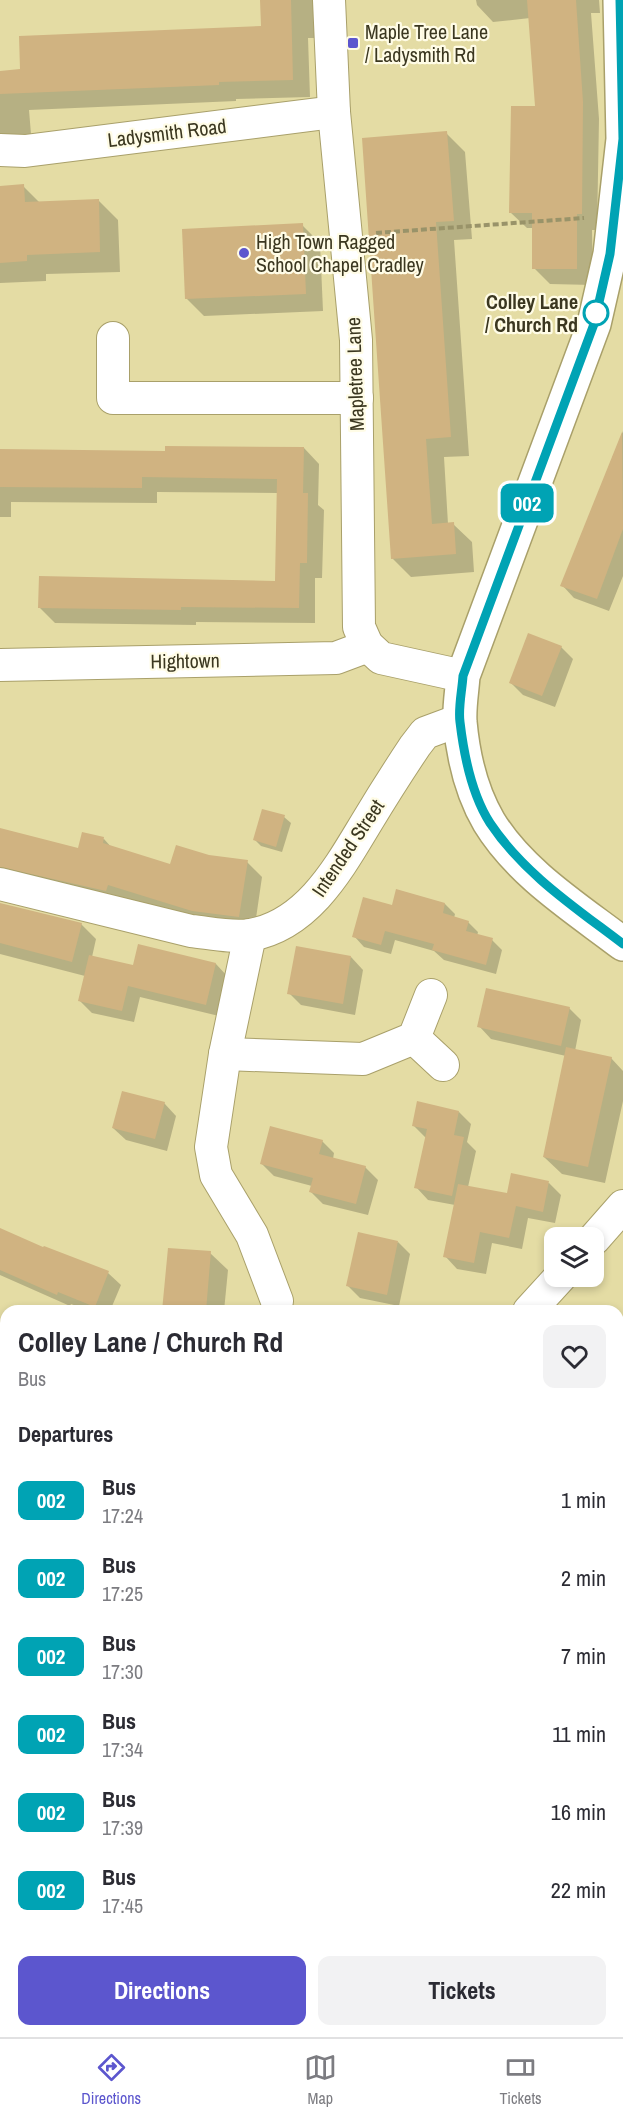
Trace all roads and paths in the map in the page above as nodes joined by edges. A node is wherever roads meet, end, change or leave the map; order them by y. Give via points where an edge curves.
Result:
1 (329, 0) edge
2 (620, 0) edge
3 (622, 49) edge
4 (334, 112) junction
5 (0, 150) edge
6 (615, 215) junction
7 (346, 236) junction
8 (617, 255) edge
9 (113, 338) dead end
10 (357, 398) junction
11 (368, 646) junction
12 (0, 665) edge
13 (463, 676) junction
14 (460, 720) junction
15 (0, 884) edge
16 (250, 935) junction
17 (623, 944) edge
18 (431, 995) dead end
19 (414, 1038) junction
20 (225, 1054) junction
21 (443, 1065) dead end
22 (623, 1206) edge
23 (604, 1228) edge
24 (551, 1287) edge
25 (277, 1301) dead end
26 (534, 1305) edge

1 - 4 street, Mapletree Lane
2 - 3 main road
3 - 6 main road via 623,139
4 - 5 street, Ladysmith Road via 25,151
4 - 7 street, Mapletree Lane
6 - 7 path
6 - 8 main road
7 - 10 street, Mapletree Lane
8 - 13 main road
9 - 10 street via 113,398
10 - 11 street, Mapletree Lane via 359,627
11 - 12 street, Hightown via 336,658
11 - 13 street via 381,658
13 - 14 main road
14 - 16 street, Intended Street via 425,733 414,746 342,863 311,902 294,917
14 - 17 main road via 475,791 489,822 518,860
15 - 16 street, Intended Street via 191,931
16 - 20 street
18 - 19 street
19 - 20 street via 363,1059
19 - 21 street
20 - 25 street via 211,1147 216,1175 252,1235
22 - 23 street
24 - 26 street

